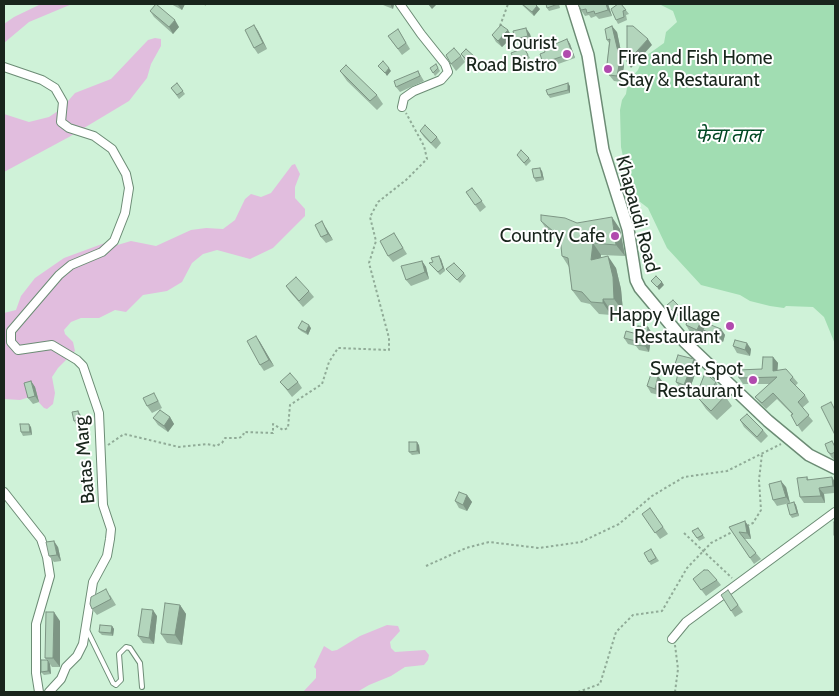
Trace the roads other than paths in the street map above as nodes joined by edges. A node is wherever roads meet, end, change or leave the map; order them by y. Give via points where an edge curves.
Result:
1 (400, 4) edge
2 (572, 4) edge
3 (4, 67) edge
4 (402, 107) road end
5 (835, 468) edge
6 (4, 492) edge
7 (835, 512) edge
8 (86, 628) junction
9 (672, 639) road end
10 (142, 687) dead end
11 (40, 692) edge
12 (49, 692) edge

1 - 4 street via 448,72 441,80 404,98
2 - 5 main road, Khapaudi Road via 588,55 602,150 628,229 640,288 685,342 788,438 809,455
3 - 8 street, Batas Marg via 28,74 55,88 63,102 61,122 104,142 116,155 126,174 129,200 114,240 102,252 71,265 59,275 14,326 11,339 15,348 22,351 52,345 72,356 83,366 99,413 103,505 111,529 107,556 93,582
6 - 11 street via 41,539 47,556 50,576 36,624 36,673
7 - 9 street via 686,622
8 - 10 lane via 113,683 116,685 121,680 119,654 126,647 140,663
8 - 12 street, Batas Marg via 77,656

